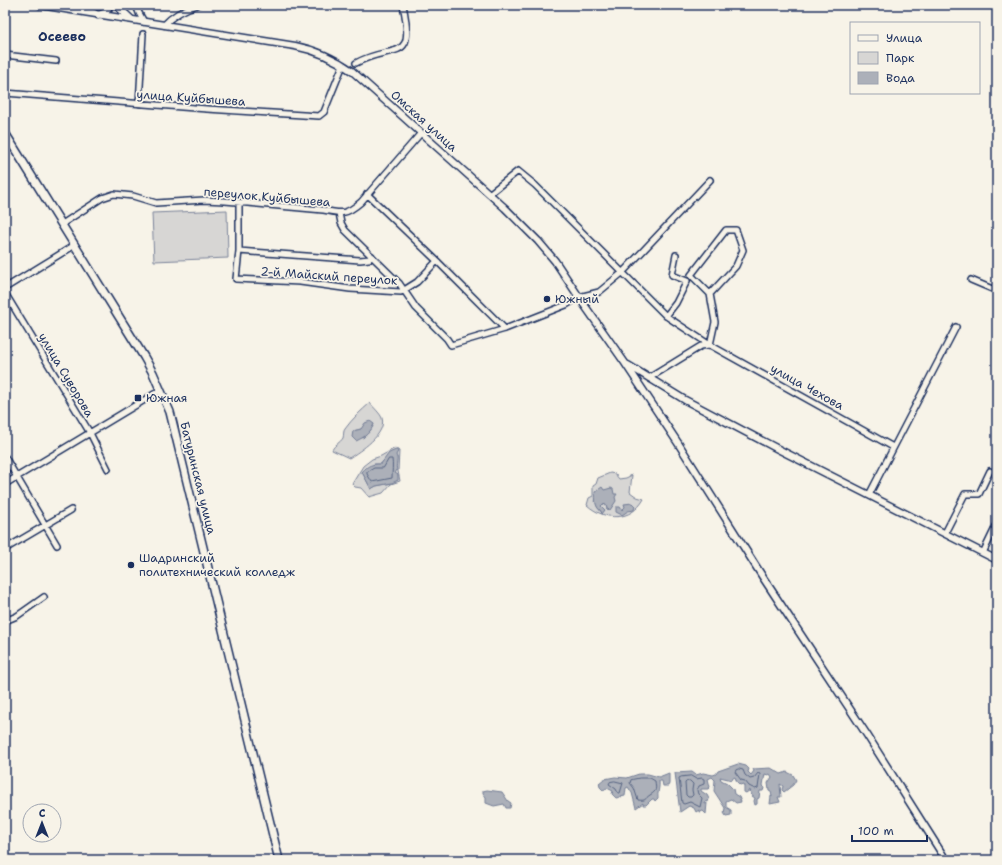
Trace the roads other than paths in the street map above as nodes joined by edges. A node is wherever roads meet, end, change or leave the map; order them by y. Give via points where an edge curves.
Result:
1 (40, 5) edge
2 (86, 5) edge
3 (89, 5) edge
4 (110, 5) edge
5 (116, 5) edge
6 (136, 5) edge
7 (197, 5) edge
8 (403, 5) edge
9 (71, 10) junction
10 (98, 15) junction
11 (132, 20) junction
12 (144, 22) junction
13 (164, 25) junction
14 (143, 34) dead end
15 (5, 55) edge
16 (56, 61) dead end
17 (356, 64) dead end
18 (343, 65) junction
19 (5, 93) edge
20 (139, 104) junction
21 (421, 133) junction
22 (6, 136) edge
23 (710, 180) dead end
24 (367, 194) junction
25 (489, 194) junction
26 (239, 203) junction
27 (339, 213) junction
28 (62, 224) junction
29 (75, 246) junction
30 (239, 251) junction
31 (676, 255) dead end
32 (372, 256) junction
33 (437, 261) junction
34 (622, 272) junction
35 (971, 280) dead end
36 (5, 288) edge
37 (404, 290) junction
38 (997, 291) edge
39 (5, 293) edge
40 (710, 294) junction
41 (579, 298) junction
42 (666, 316) junction
43 (956, 327) dead end
44 (505, 329) junction
45 (710, 345) junction
46 (625, 363) junction
47 (649, 378) junction
48 (161, 390) junction
49 (90, 433) junction
50 (893, 447) junction
51 (5, 457) edge
52 (108, 469) dead end
53 (990, 471) dead end
54 (16, 477) junction
55 (5, 484) edge
56 (869, 495) junction
57 (71, 510) dead end
58 (997, 524) edge
59 (45, 525) junction
60 (945, 533) junction
61 (57, 545) dead end
62 (5, 549) edge
63 (983, 553) junction
64 (997, 560) edge
65 (44, 597) dead end
66 (5, 621) edge
67 (279, 860) edge
68 (946, 860) edge

1 - 9 street, Омская улица
2 - 9 street, Омская улица
3 - 10 street via 91,11
4 - 10 street via 106,12
5 - 11 street
6 - 12 street
7 - 13 street via 181,11
8 - 17 street via 407,23 407,37 403,47
9 - 10 street, Омская улица
10 - 11 street, Омская улица
11 - 12 street, Омская улица
12 - 13 street, Омская улица
13 - 18 street, Омская улица via 306,48
14 - 20 street
15 - 16 street
18 - 20 street, улица Куйбышева via 324,112 319,116
18 - 21 street, Омская улица via 352,70
19 - 20 street, улица Куйбышева
21 - 24 street, переулок Куйбышева
21 - 25 street, Омская улица
22 - 28 main road, Батуринская улица
23 - 34 street
24 - 27 street, переулок Куйбышева via 352,210
24 - 33 street
25 - 34 street, улица Чехова via 518,171
25 - 41 street, Омская улица via 538,241 555,261
26 - 27 street, переулок Куйбышева
26 - 28 street, переулок Куйбышева via 204,200 156,203 133,196 114,194 102,198
26 - 30 street, 2-й Майский переулок
27 - 32 street via 345,230
28 - 29 main road, Батуринская улица
29 - 36 street
29 - 48 main road, Батуринская улица
30 - 32 street via 360,260
30 - 37 street, 2-й Майский переулок via 236,279 300,282 380,292
31 - 42 street via 672,275 687,281
32 - 37 street
33 - 37 street, 2-й Майский переулок via 417,282
33 - 44 street
34 - 41 street via 599,292
34 - 42 street, улица Чехова
35 - 38 street
37 - 44 street via 416,308 451,345
39 - 49 street, улица Суворова
40 - 40 street via 691,275 726,230 736,230 743,250 736,266
40 - 45 street via 715,322
41 - 44 street
41 - 46 street, Омская улица
42 - 45 street, улица Чехова
43 - 50 street
45 - 47 street via 701,346
45 - 50 street, улица Чехова
46 - 47 street
46 - 68 street, Омская улица
47 - 56 street via 685,400
48 - 49 street
48 - 67 main road, Батуринская улица via 173,422
49 - 52 street, улица Суворова
49 - 54 street
50 - 56 street
51 - 54 street
53 - 60 street via 979,494 965,494
54 - 55 street
54 - 59 street
56 - 60 street
57 - 59 street
58 - 63 street
59 - 61 street
59 - 62 street
60 - 63 street
63 - 64 street
65 - 66 street via 17,616

